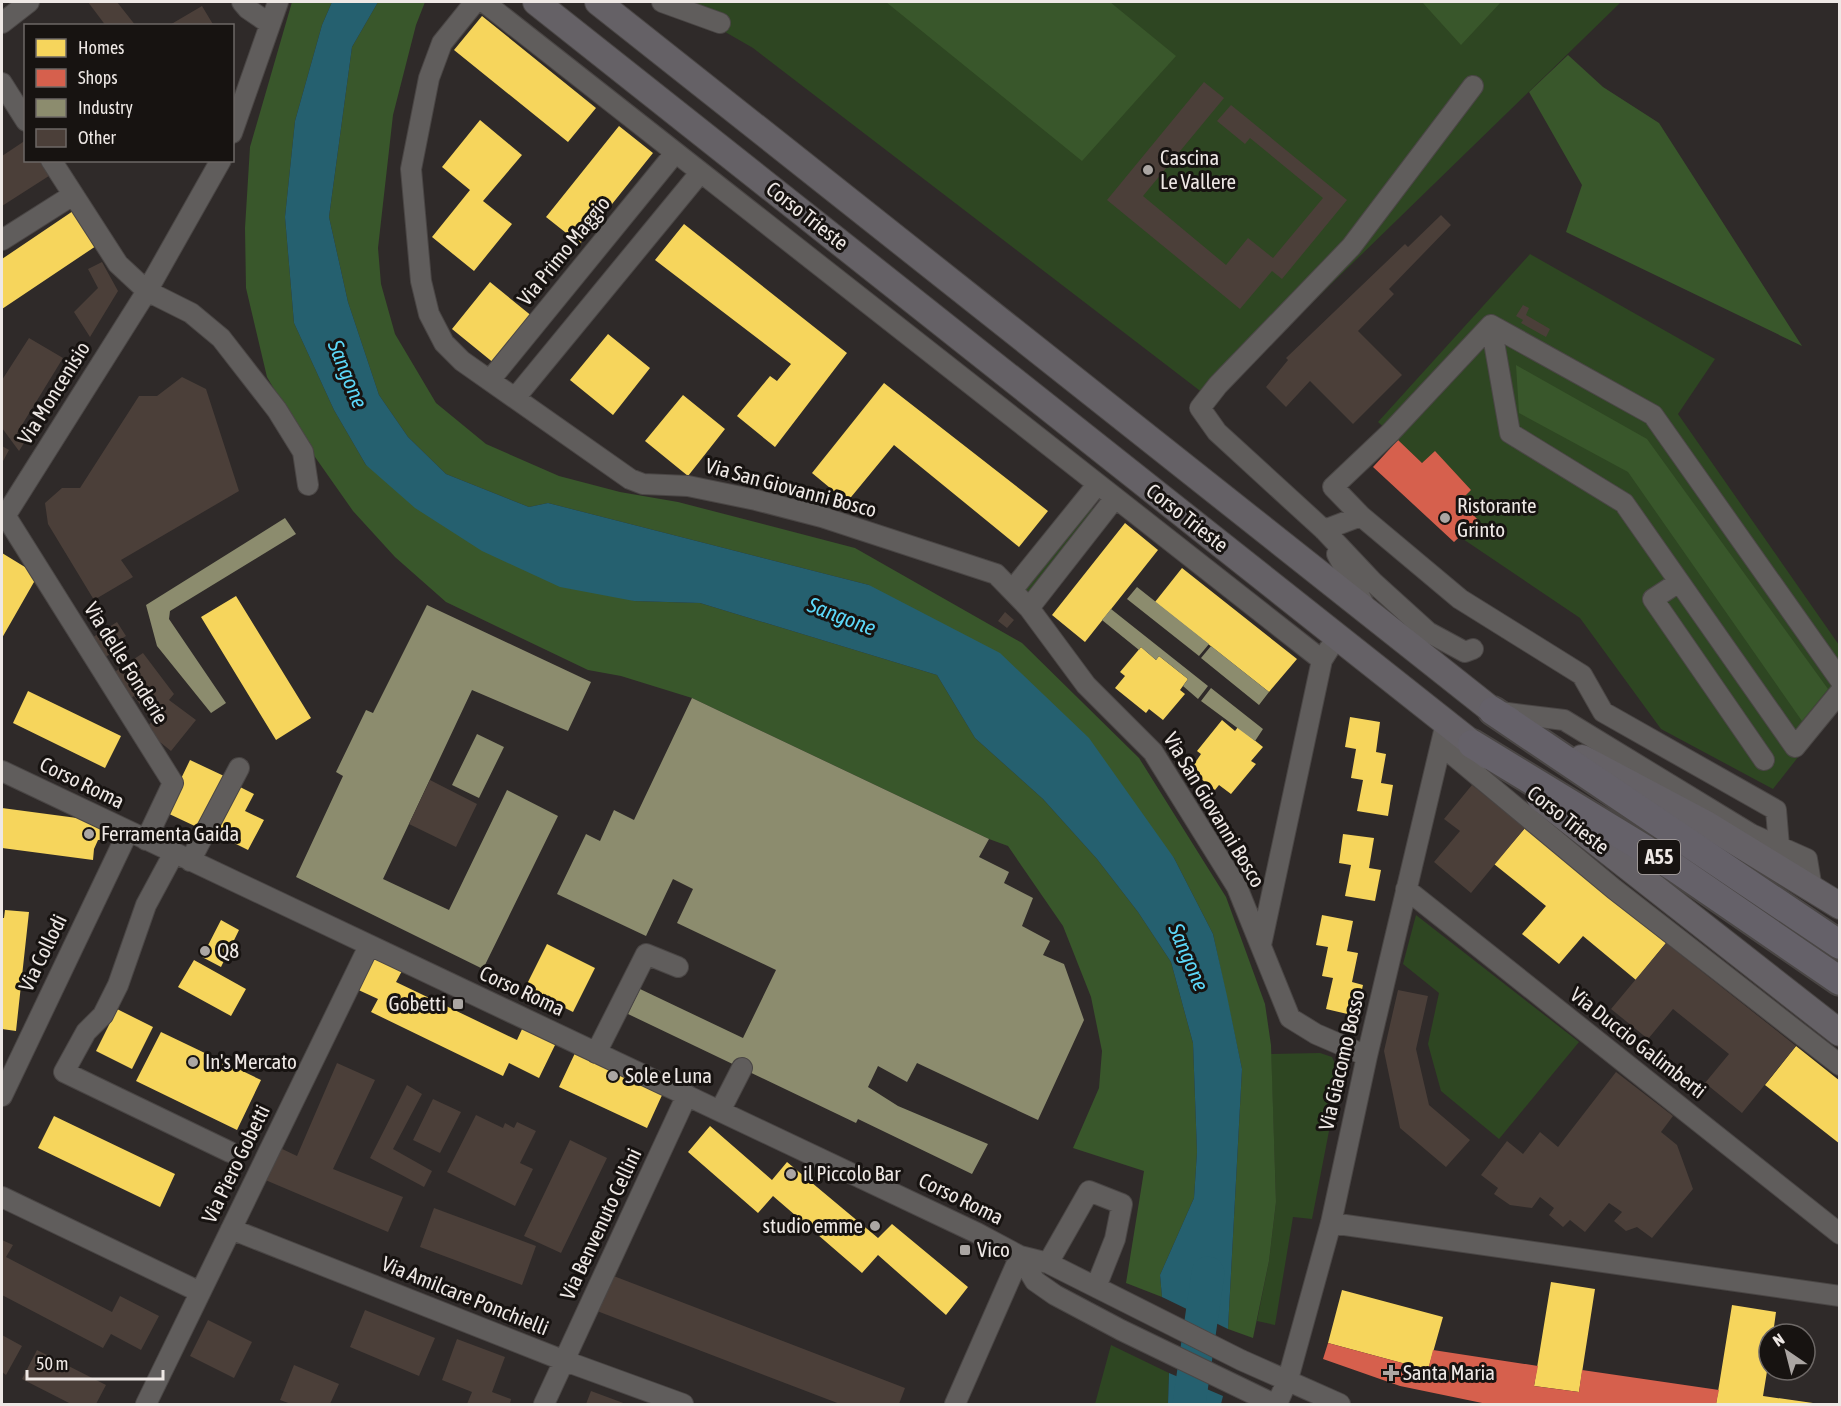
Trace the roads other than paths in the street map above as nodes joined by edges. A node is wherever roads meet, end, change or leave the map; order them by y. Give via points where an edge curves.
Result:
1 (29, 2) edge
2 (242, 2) edge
3 (278, 2) edge
4 (475, 2) edge
5 (484, 2) edge
6 (536, 2) edge
7 (598, 2) edge
8 (662, 2) edge
9 (720, 22) dead end
10 (2, 23) edge
11 (270, 24) junction
12 (2, 83) edge
13 (1473, 86) dead end
14 (24, 118) edge
15 (234, 127) edge
16 (675, 153) junction
17 (52, 162) edge
18 (220, 162) edge
19 (700, 173) junction
20 (73, 195) junction
21 (2, 240) edge
22 (147, 291) junction
23 (1491, 325) junction
24 (490, 380) junction
25 (515, 398) junction
26 (308, 485) dead end
27 (1097, 485) junction
28 (1115, 498) junction
29 (1361, 516) junction
30 (3, 518) edge
31 (1324, 530) junction
32 (1679, 582) junction
33 (1013, 589) junction
34 (1029, 608) junction
35 (1369, 613) junction
36 (1338, 638) junction
37 (1473, 649) dead end
38 (1322, 660) junction
39 (1839, 680) edge
40 (1839, 692) edge
41 (1493, 711) junction
42 (1443, 734) junction
43 (1472, 744) junction
44 (1764, 760) dead end
45 (239, 768) dead end
46 (2, 771) edge
47 (128, 832) junction
48 (146, 840) junction
49 (1779, 846) junction
50 (182, 857) junction
51 (1406, 889) junction
52 (1812, 889) junction
53 (1839, 906) edge
54 (1261, 945) junction
55 (1839, 945) edge
56 (369, 946) junction
57 (678, 967) dead end
58 (1839, 981) edge
59 (1839, 1033) edge
60 (596, 1053) junction
61 (1367, 1056) junction
62 (1839, 1065) edge
63 (742, 1068) dead end
64 (6, 1072) edge
65 (687, 1095) junction
66 (2, 1096) edge
67 (720, 1111) junction
68 (230, 1152) dead end
69 (2, 1197) edge
70 (1331, 1223) junction
71 (231, 1229) junction
72 (1839, 1234) edge
73 (1020, 1256) junction
74 (1048, 1263) junction
75 (1096, 1287) junction
76 (200, 1292) junction
77 (1839, 1296) edge
78 (565, 1361) junction
79 (1220, 1378) junction
80 (1288, 1379) junction
81 (146, 1404) edge
82 (544, 1404) edge
83 (683, 1404) edge
84 (955, 1404) edge
85 (1275, 1404) edge
86 (1340, 1404) edge

1 - 10 street
2 - 11 street
3 - 11 street
4 - 24 street, Via San Giovanni Bosco via 442,43 429,78 411,169 421,281 429,314 444,343
5 - 16 street, Corso Trieste
6 - 36 main road, Corso Trieste
7 - 35 main road, Corso Trieste
8 - 9 street
11 - 15 street
12 - 14 street
13 - 31 street via 1351,247 1200,408 1217,432
16 - 19 street, Corso Trieste
16 - 24 street, Via Primo Maggio
17 - 20 street
18 - 22 street, Via Moncenisio
19 - 25 street
19 - 27 street, Corso Trieste
20 - 21 street
20 - 22 street via 118,264
22 - 26 street via 191,313 221,338 277,410 303,452
22 - 30 street, Via Moncenisio
23 - 29 street via 1390,433 1333,487
23 - 32 street via 1510,433 1624,503
23 - 39 street via 1653,415
24 - 25 street, Via San Giovanni Bosco
25 - 33 street, Via San Giovanni Bosco via 630,479 643,484 688,486 822,517 996,574
27 - 28 street, Corso Trieste
27 - 33 street
28 - 34 street
28 - 38 street, Corso Trieste
29 - 31 street
29 - 49 street via 1460,599 1582,675 1604,712 1776,810
30 - 48 street, Via delle Fonderie via 173,783
31 - 35 street
31 - 37 street via 1428,632 1465,652
32 - 40 street via 1795,747
32 - 44 street via 1653,598
33 - 34 street, Via San Giovanni Bosco
34 - 54 street, Via San Giovanni Bosco via 1086,685 1154,752 1237,887
35 - 41 main road, Corso Trieste
36 - 38 street, Via San Giovanni Bosco
36 - 42 main road, Corso Trieste
38 - 54 street, Via San Giovanni Bosco
41 - 49 street via 1564,720 1751,834
41 - 52 main road, Corso Trieste via 1708,825
41 - 55 highway, A55
42 - 43 main road, Corso Trieste
42 - 51 street, Via Giacomo Bosso
42 - 62 street via 1614,889
43 - 58 highway, A55 via 1674,867
43 - 59 main road, Corso Trieste
45 - 50 street
46 - 47 street, Corso Roma
47 - 48 street, Corso Roma
47 - 64 street, Via Collodi
48 - 50 street, Corso Roma
49 - 52 street via 1807,859
50 - 56 street, Corso Roma
50 - 68 street via 146,905 118,985 103,1015 86,1032 64,1072
51 - 61 street, Via Giacomo Bosso
51 - 72 street, Via Duccio Galimberti
52 - 53 main road, Corso Trieste
54 - 61 street, Via San Giovanni Bosco via 1290,1018
56 - 60 street, Corso Roma
56 - 71 street, Via Piero Gobetti
57 - 60 street via 646,954
60 - 65 street, Corso Roma
61 - 70 street, Via Giacomo Bosso
63 - 67 street
64 - 66 street, Via Collodi
65 - 67 street, Corso Roma
65 - 78 street, Via Benvenuto Cellini
67 - 73 street, Corso Roma
69 - 76 street
70 - 77 street
70 - 80 street, Via Giacomo Bosso
71 - 76 street, Via Piero Gobetti
71 - 78 street, Via Amilcare Ponchielli
73 - 74 street, Corso Roma
73 - 79 street via 1035,1281 1055,1295
73 - 84 street
74 - 75 street, Corso Roma
74 - 75 street via 1089,1191 1122,1204 1115,1239
75 - 80 street, Corso Roma
76 - 81 street, Via Piero Gobetti
78 - 82 street, Via Benvenuto Cellini
78 - 83 street, Via Amilcare Ponchielli
79 - 80 street via 1271,1388
79 - 85 street
80 - 85 street, Via Giacomo Bosso
80 - 86 street, Corso Roma

